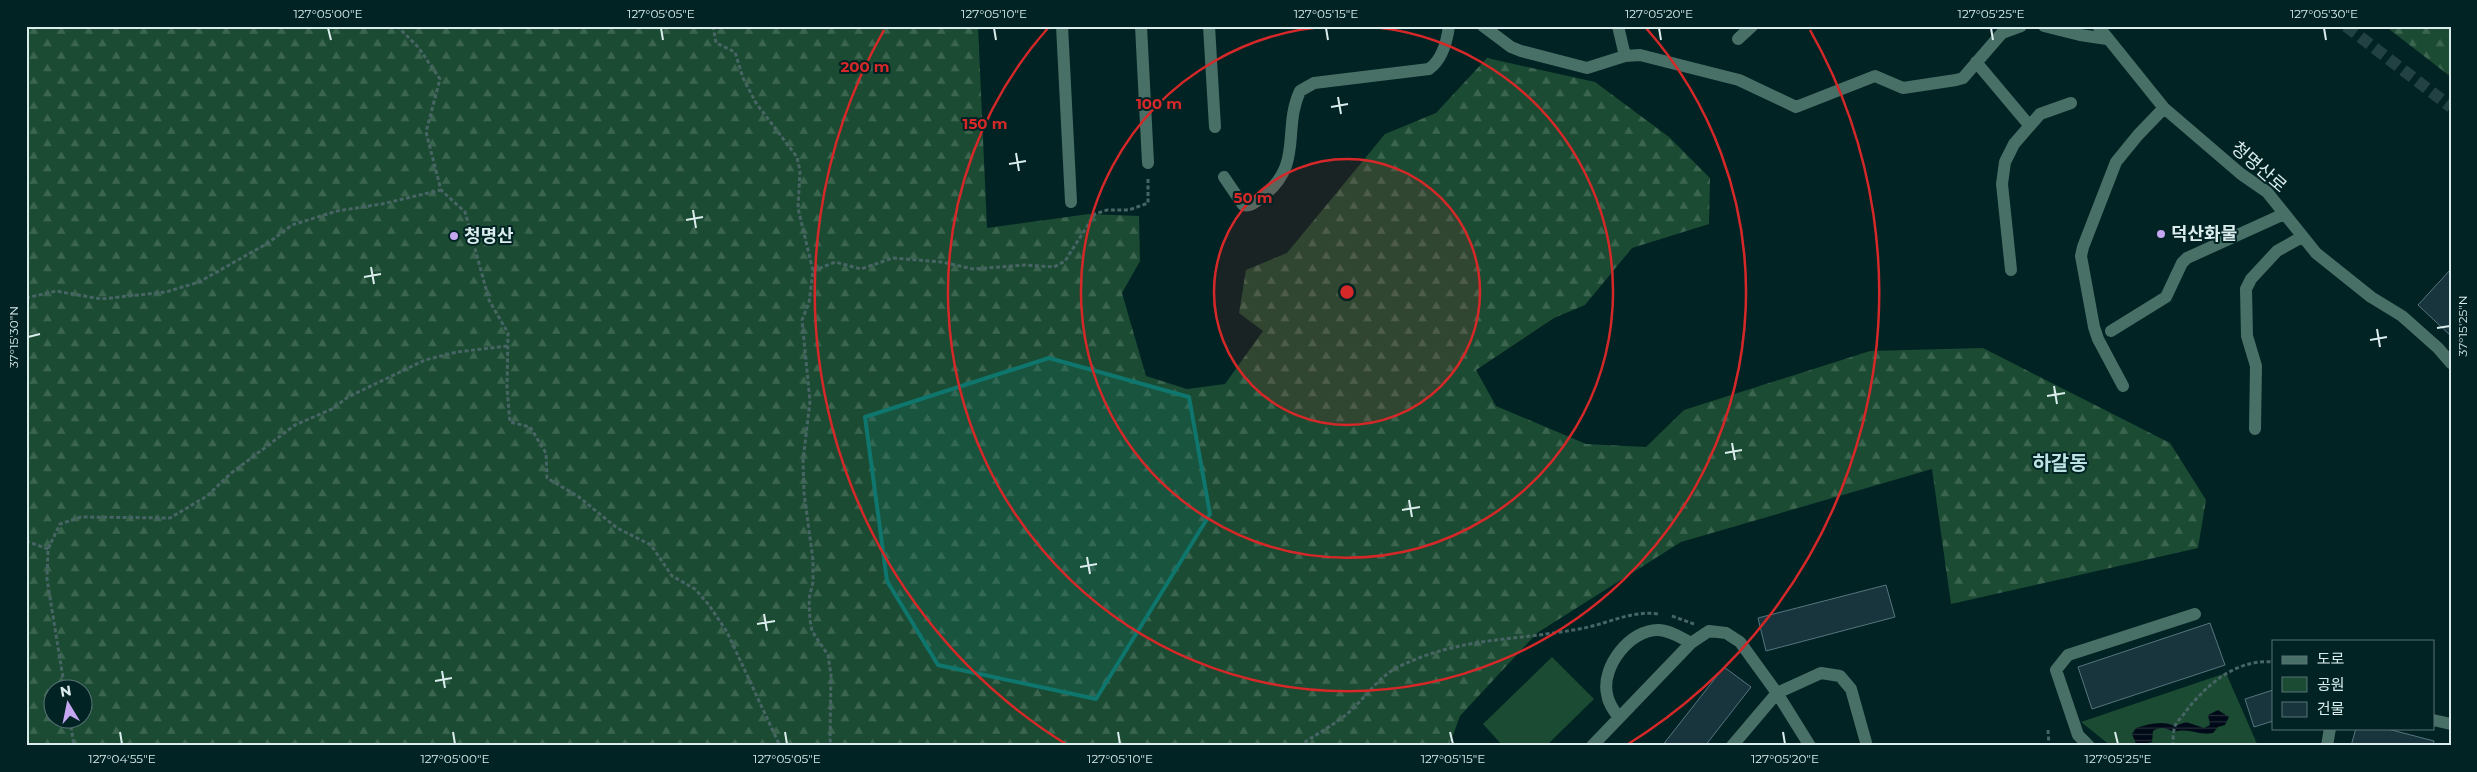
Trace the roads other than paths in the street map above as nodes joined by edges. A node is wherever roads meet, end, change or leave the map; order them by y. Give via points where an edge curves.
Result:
1 (1062, 26) edge
2 (1141, 26) edge
3 (1209, 26) edge
4 (1449, 26) edge
5 (1483, 26) edge
6 (1618, 26) edge
7 (1752, 26) edge
8 (2021, 26) edge
9 (2044, 26) edge
10 (2098, 26) edge
11 (2001, 30) edge
12 (1738, 39) dead end
13 (2107, 39) junction
14 (1625, 56) junction
15 (1976, 62) junction
16 (2071, 103) dead end
17 (2164, 108) junction
18 (2029, 125) junction
19 (1215, 127) dead end
20 (1148, 163) road end
21 (1224, 177) dead end
22 (1071, 202) dead end
23 (2284, 214) junction
24 (2302, 237) junction
25 (2011, 270) dead end
26 (2111, 331) dead end
27 (2451, 363) edge
28 (2123, 386) dead end
29 (2255, 428) dead end
30 (2195, 614) dead end
31 (1691, 643) junction
32 (1777, 693) junction
33 (1619, 718) junction
34 (2434, 720) edge
35 (2451, 724) edge
36 (2330, 730) edge
37 (1592, 746) edge
38 (1732, 746) edge
39 (1810, 746) edge
40 (1867, 746) edge
41 (2089, 746) edge
42 (2327, 746) edge

1 - 22 street
2 - 20 street
3 - 19 street
4 - 21 street via 1446,43 1434,66 1429,69 1314,83 1300,91 1295,105 1290,156 1275,186 1252,205 1243,205
5 - 14 street via 1511,47 1587,68
6 - 14 street
7 - 12 street
8 - 11 street
9 - 13 street
10 - 13 street, 청명산로
11 - 15 street
13 - 17 street, 청명산로
14 - 15 street via 1640,55 1739,80 1796,107 1875,76 1903,88 1956,80 1963,78
15 - 18 street
16 - 18 street via 2046,110
17 - 23 street, 청명산로 via 2267,192
17 - 28 street via 2116,162 2082,247 2094,328
18 - 25 street via 2014,144 2003,170
23 - 24 street, 청명산로
23 - 26 street via 2187,258 2166,298
24 - 27 street, 청명산로 via 2328,264 2421,332
24 - 29 street via 2277,251 2246,289 2247,336 2256,366
30 - 41 street via 2068,655 2056,670 2078,736
31 - 32 street via 1708,631 1726,633 1740,642
31 - 33 street
31 - 33 street via 1659,630 1642,635 1616,654 1607,674 1606,694
32 - 38 street
32 - 39 street
32 - 40 street via 1820,673 1840,676 1851,689
33 - 37 street
34 - 35 street
36 - 42 street

